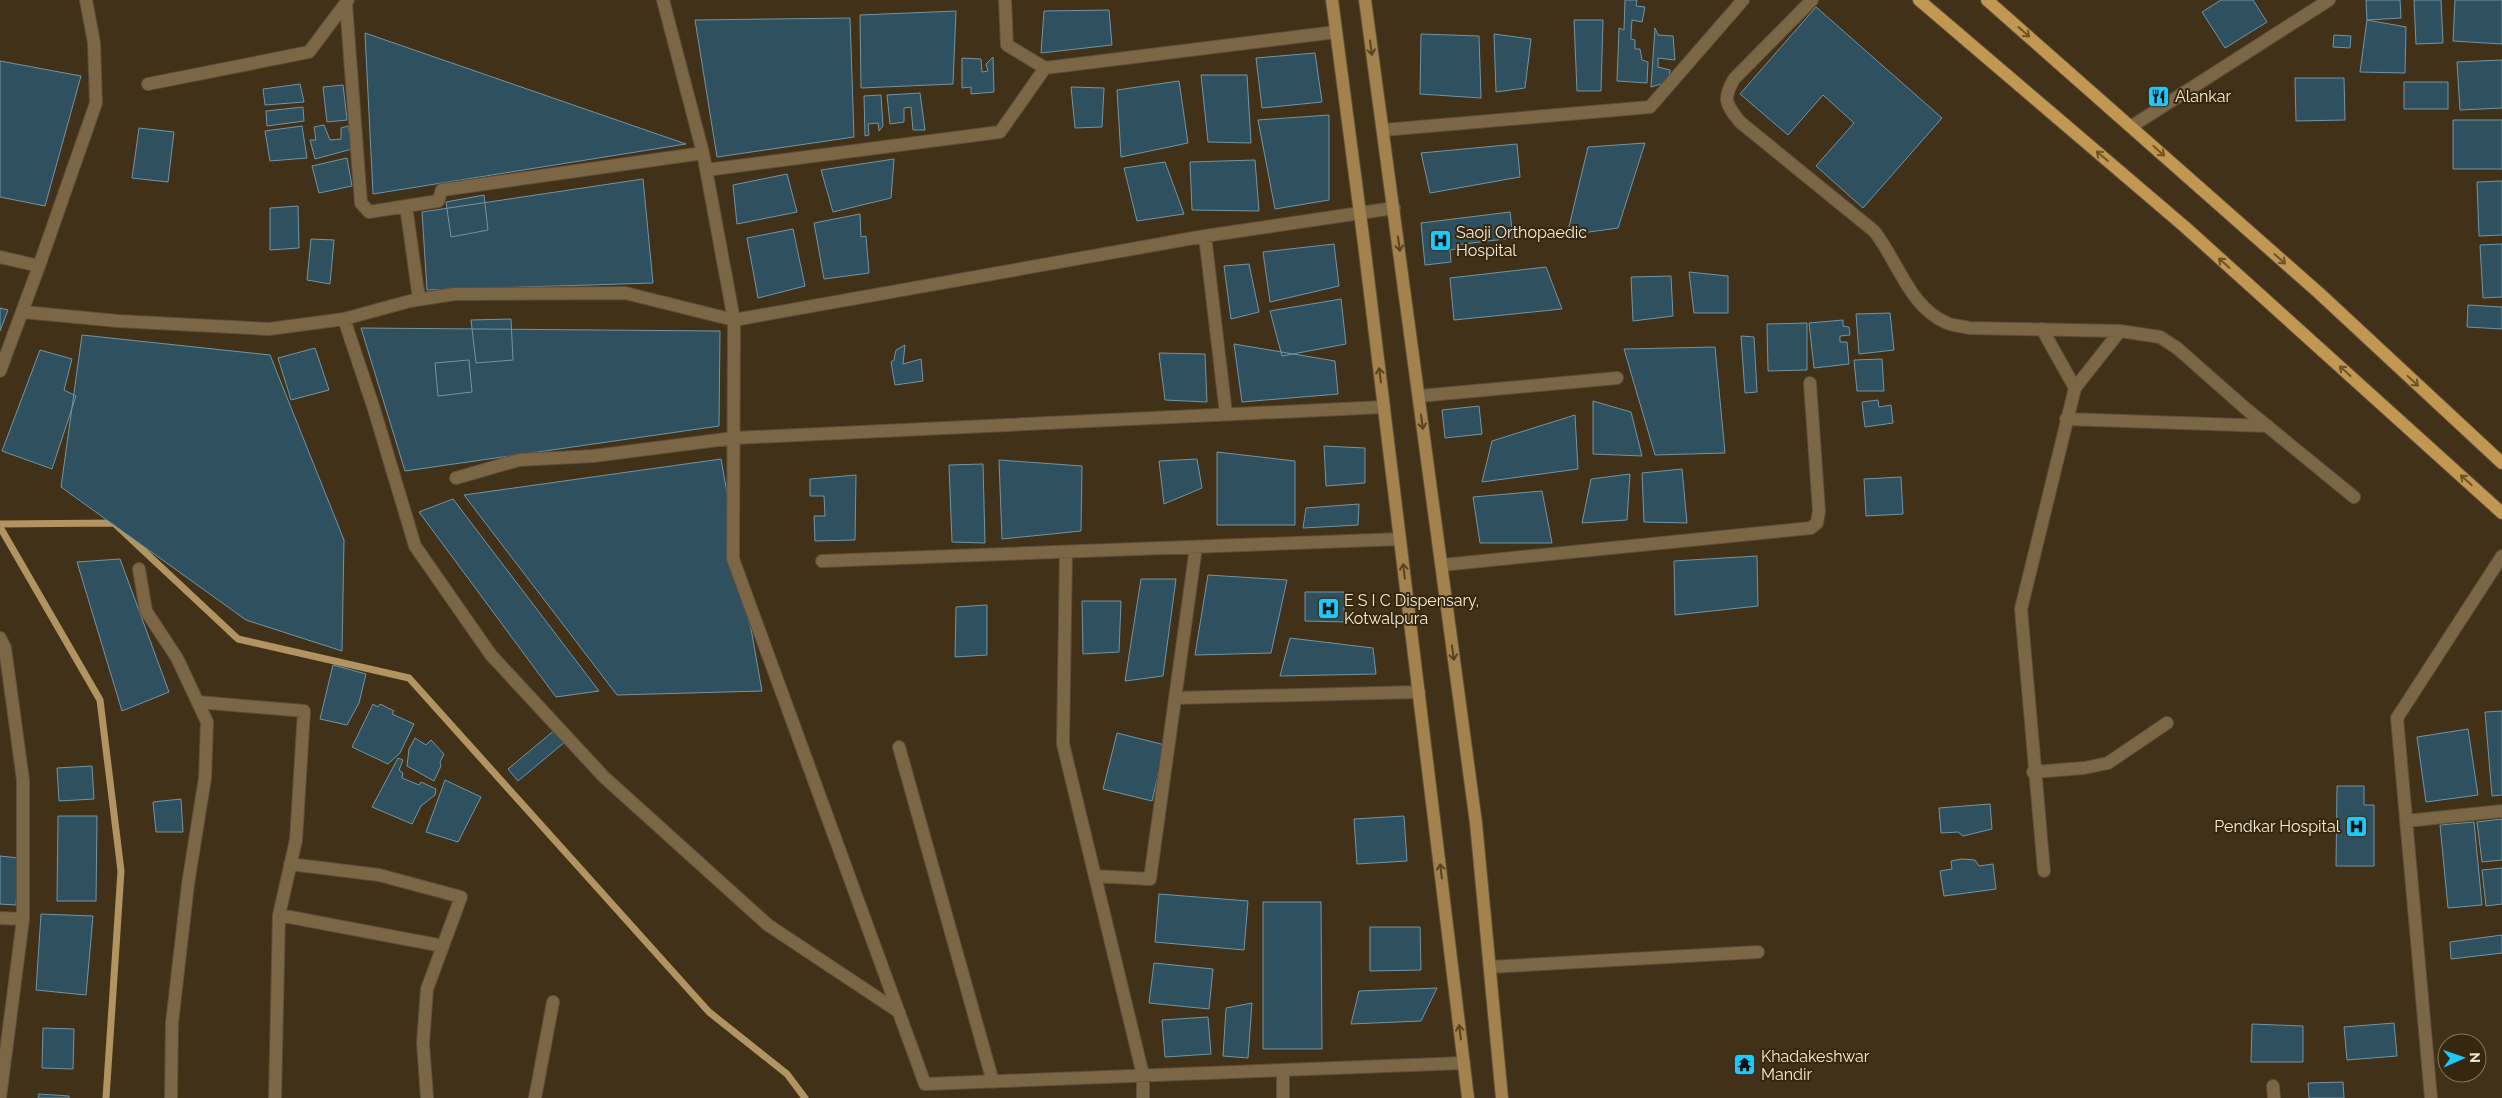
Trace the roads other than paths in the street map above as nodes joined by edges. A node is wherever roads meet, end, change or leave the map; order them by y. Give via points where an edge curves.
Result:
1 (86, 0) edge
2 (662, 0) edge
3 (1004, 0) edge
4 (1332, 0) edge
5 (1365, 0) edge
6 (1743, 0) edge
7 (1812, 0) edge
8 (1919, 0) edge
9 (1987, 0) edge
10 (2329, 0) edge
11 (347, 2) edge
12 (1336, 32) junction
13 (1045, 68) junction
14 (148, 84) dead end
15 (2132, 126) junction
16 (1383, 130) junction
17 (703, 153) junction
18 (706, 170) junction
19 (406, 206) junction
20 (1394, 208) junction
21 (1360, 214) junction
22 (1205, 236) junction
23 (0, 257) edge
24 (39, 266) junction
25 (419, 299) junction
26 (23, 312) junction
27 (344, 319) junction
28 (734, 320) junction
29 (2042, 329) junction
30 (2120, 331) junction
31 (0, 371) edge
32 (1617, 378) dead end
33 (1810, 383) dead end
34 (2075, 388) junction
35 (1419, 396) junction
36 (1384, 407) junction
37 (1226, 414) junction
38 (2066, 420) junction
39 (2268, 426) junction
40 (734, 438) junction
41 (2502, 463) edge
42 (456, 478) dead end
43 (2354, 497) dead end
44 (2502, 513) edge
45 (1400, 539) junction
46 (1196, 547) junction
47 (1066, 552) junction
48 (2502, 556) edge
49 (822, 561) dead end
50 (1442, 565) junction
51 (139, 569) dead end
52 (0, 638) edge
53 (1419, 692) junction
54 (1174, 698) junction
55 (198, 702) junction
56 (2167, 723) dead end
57 (899, 747) dead end
58 (2033, 772) junction
59 (2502, 812) edge
60 (2406, 821) junction
61 (290, 864) junction
62 (2044, 871) dead end
63 (1095, 876) junction
64 (279, 916) junction
65 (0, 918) edge
66 (23, 919) junction
67 (443, 946) junction
68 (1758, 952) dead end
69 (1490, 967) junction
70 (553, 1002) dead end
71 (899, 1012) junction
72 (1464, 1063) junction
73 (1282, 1070) junction
74 (1143, 1075) junction
75 (993, 1082) junction
76 (0, 1098) edge
77 (171, 1098) edge
78 (275, 1098) edge
79 (427, 1098) edge
80 (535, 1098) edge
81 (1143, 1098) edge
82 (1283, 1098) edge
83 (1468, 1098) edge
84 (1502, 1098) edge
85 (2432, 1098) edge

1 - 24 street via 94,43 96,103
2 - 17 street
3 - 13 street via 1007,45
4 - 12 street
5 -> 16 street
6 - 16 street via 1650,108
7 - 29 street via 1734,79 1727,92 1729,108 1740,122 1874,231 1888,248 1920,305 1933,316 1948,324 1969,328
44 -> 8 main road via 2185,227
9 -> 15 main road
10 - 15 street
11 - 14 street via 310,52
11 - 19 street via 361,202 369,212
12 - 13 street
12 - 21 street
13 - 18 street via 1000,132
15 -> 41 main road
16 - 20 street
17 - 18 street
17 - 19 street via 442,190 438,201
18 - 28 street
19 - 25 street
20 - 21 street
20 -> 35 street
21 - 22 street
36 -> 21 street
22 - 28 street
22 - 37 street
23 - 24 street
24 - 26 street
25 - 27 street
25 - 28 street via 454,294 625,293
26 - 27 street via 269,329
26 - 31 street
27 - 71 street via 415,546 491,655 604,777 768,925
28 - 40 street
29 - 30 street
29 - 34 street
30 - 34 street
30 - 39 street via 2148,334 2169,342
32 - 35 street
33 - 50 street via 1819,511 1817,523 1812,528
34 - 38 street
35 -> 50 street
36 - 37 street
36 - 45 street
37 - 40 street
38 - 39 street
38 - 58 street via 2020,609
39 - 43 street
40 - 42 street via 593,456 519,460
40 - 71 street via 733,559
45 - 46 street
53 -> 45 street
46 - 47 street
46 - 54 street
47 - 49 street
47 - 63 street via 1063,744
48 - 60 street via 2396,718
50 -> 69 street via 1476,822
51 - 55 street via 146,611 177,658
52 - 66 street via 5,648 23,780
53 - 54 street
72 -> 53 street
54 - 63 street via 1150,879
55 - 61 street via 304,711 296,840
55 - 77 street via 207,722 206,778 188,884 172,1023
56 - 58 street via 2108,763
57 - 75 street
58 - 62 street
59 - 60 street
60 - 85 street
61 - 64 street
61 - 67 street via 379,876 461,897
63 - 74 street
64 - 67 street
64 - 78 street
65 - 66 street
66 - 76 street
67 - 79 street via 427,989 423,1043
68 - 69 street
69 - 84 street
70 - 80 street
71 - 75 street via 926,1084
72 - 73 street
72 - 83 street
73 - 74 street
73 - 82 street
74 - 75 street
74 - 81 street

